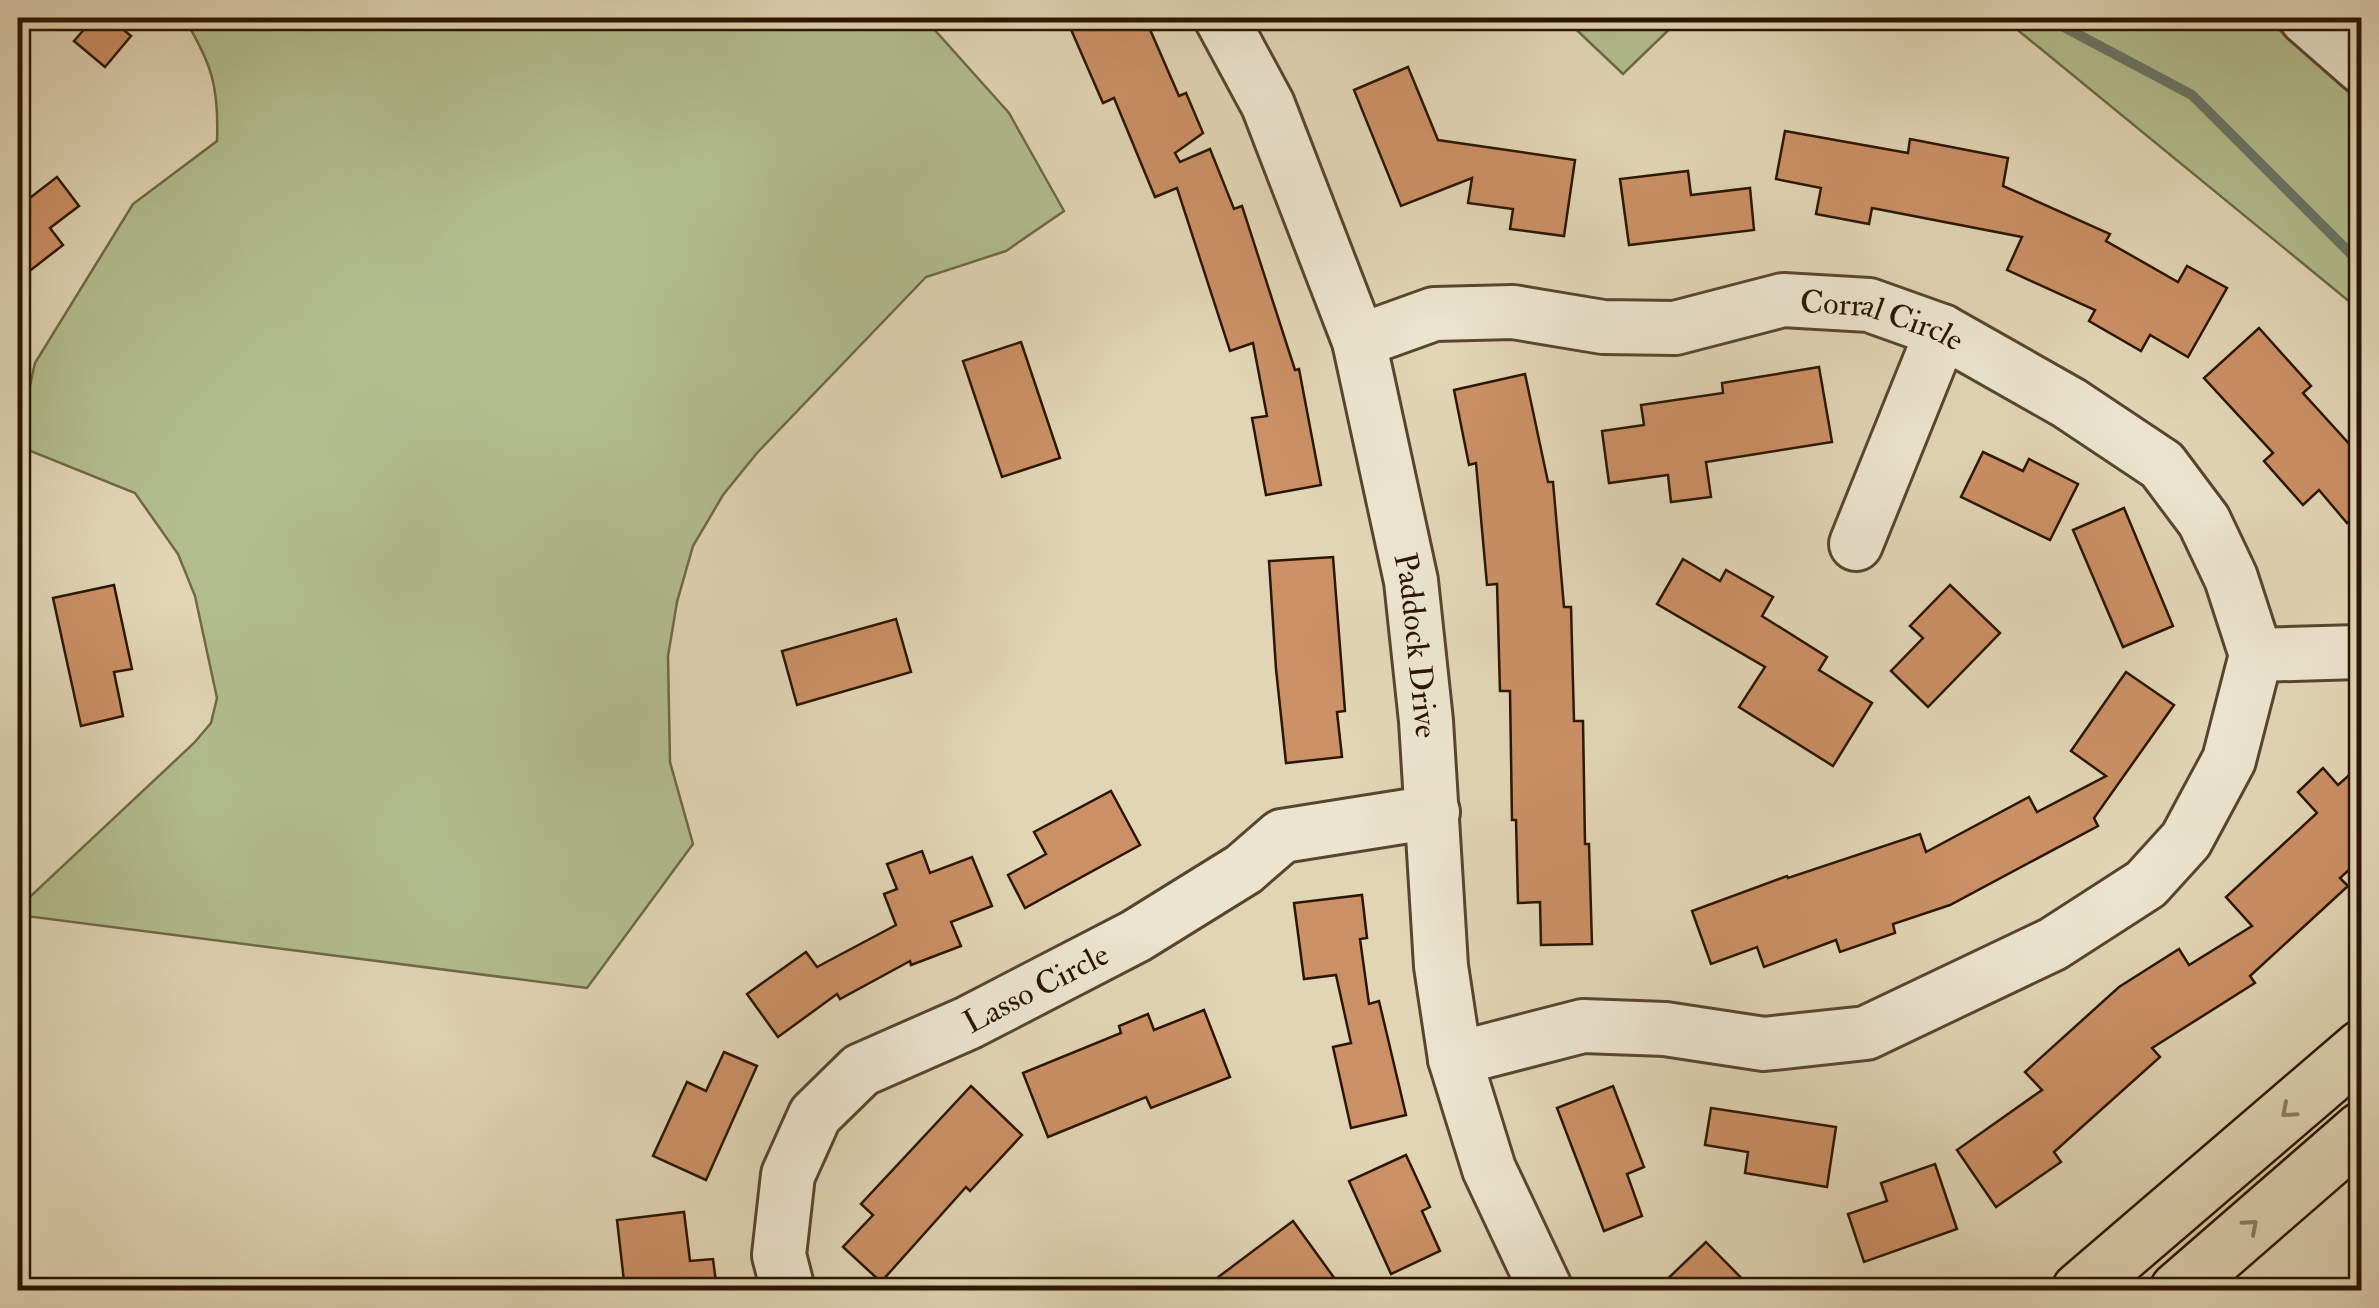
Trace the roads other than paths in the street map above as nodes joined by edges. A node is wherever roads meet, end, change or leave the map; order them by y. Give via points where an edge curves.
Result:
1 (1221, 18) edge
2 (2306, 18) edge
3 (2362, 67) edge
4 (1942, 331) junction
5 (1359, 341) junction
6 (1856, 544) dead end
7 (2359, 652) dead end
8 (2256, 656) junction
9 (1433, 812) junction
10 (2362, 1048) edge
11 (1455, 1059) junction
12 (2362, 1130) edge
13 (1526, 1285) edge
14 (788, 1290) edge
15 (2080, 1290) edge
16 (2178, 1290) edge

1 - 5 street, Paddock Drive via 1268,105
2 - 3 street
4 - 5 street, Corral Circle via 1869,305 1782,300 1675,328 1604,327 1513,312 1434,314
4 - 6 street
4 - 8 street, Corral Circle via 2162,465 2204,521
5 - 9 street, Paddock Drive via 1411,580
7 - 8 street
8 - 11 street via 2229,760 2186,840 2146,884 2053,944 1866,1033 1764,1044 1665,1029 1583,1026
9 - 11 street, Paddock Drive
9 - 14 street, Lasso Circle via 1282,836 1244,869 1136,936 861,1070 814,1115 788,1175 779,1255
10 -> 15 main road
11 - 13 street, Paddock Drive
16 -> 12 main road

